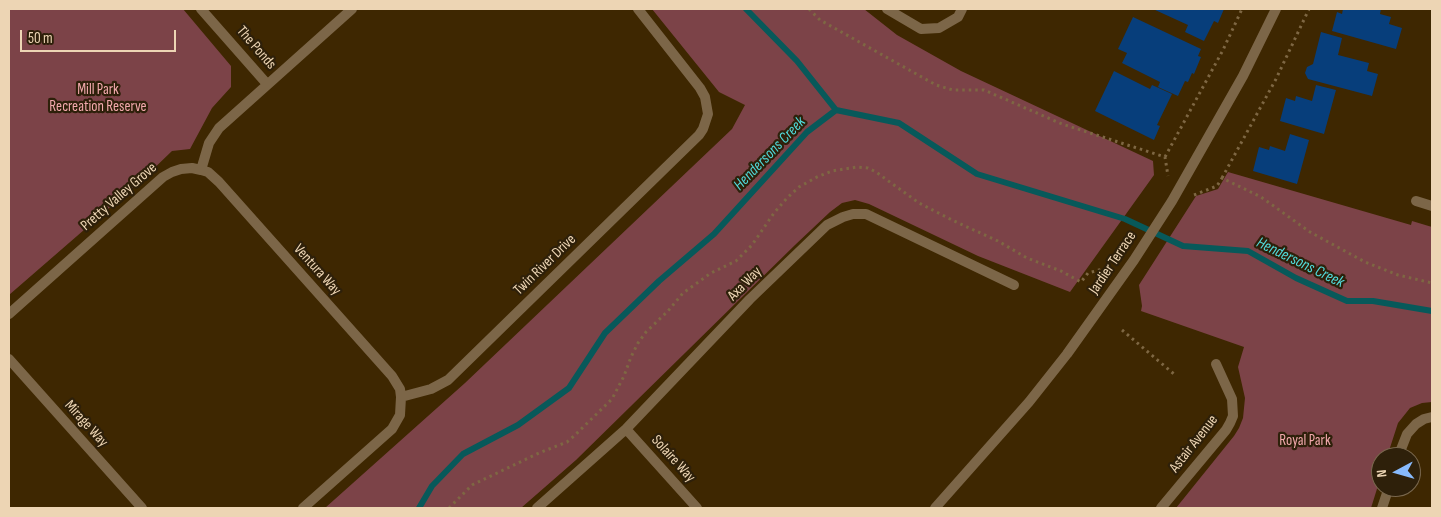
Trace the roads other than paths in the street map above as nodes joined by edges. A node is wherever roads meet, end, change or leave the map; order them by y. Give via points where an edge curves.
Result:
1 (201, 9) edge
2 (352, 9) edge
3 (638, 9) edge
4 (887, 9) edge
5 (962, 9) edge
6 (1276, 9) edge
7 (268, 84) junction
8 (201, 170) junction
9 (1416, 201) dead end
10 (1432, 206) edge
11 (1014, 285) dead end
12 (9, 314) edge
13 (9, 359) edge
14 (1216, 364) dead end
15 (402, 397) junction
16 (1432, 418) edge
17 (626, 429) junction
18 (1402, 447) edge
19 (142, 508) edge
20 (303, 508) edge
21 (537, 508) edge
22 (697, 508) edge
23 (935, 508) edge
24 (1161, 508) edge

1 - 7 street, The Ponds
2 - 7 street
3 - 15 street, Twin River Drive via 705,97 708,114 704,129 448,380 431,389
4 - 5 street via 921,29 939,28 958,18
6 - 23 street, Jardier Terrace via 1243,76 1181,186 1134,260 1035,395
7 - 8 street via 219,128
8 - 12 street, Pretty Valley Grove via 181,169 163,177
8 - 15 street, Ventura Way via 219,182 392,376
9 - 10 street
11 - 17 street, Axa Way via 866,214 843,217 827,225 750,299
13 - 19 street, Mirage Way
14 - 24 street, Astair Avenue via 1232,399 1233,416 1226,430
15 - 20 street via 400,415 392,429
16 - 18 street via 1416,424
17 - 21 street, Axa Way
17 - 22 street, Solaire Way

